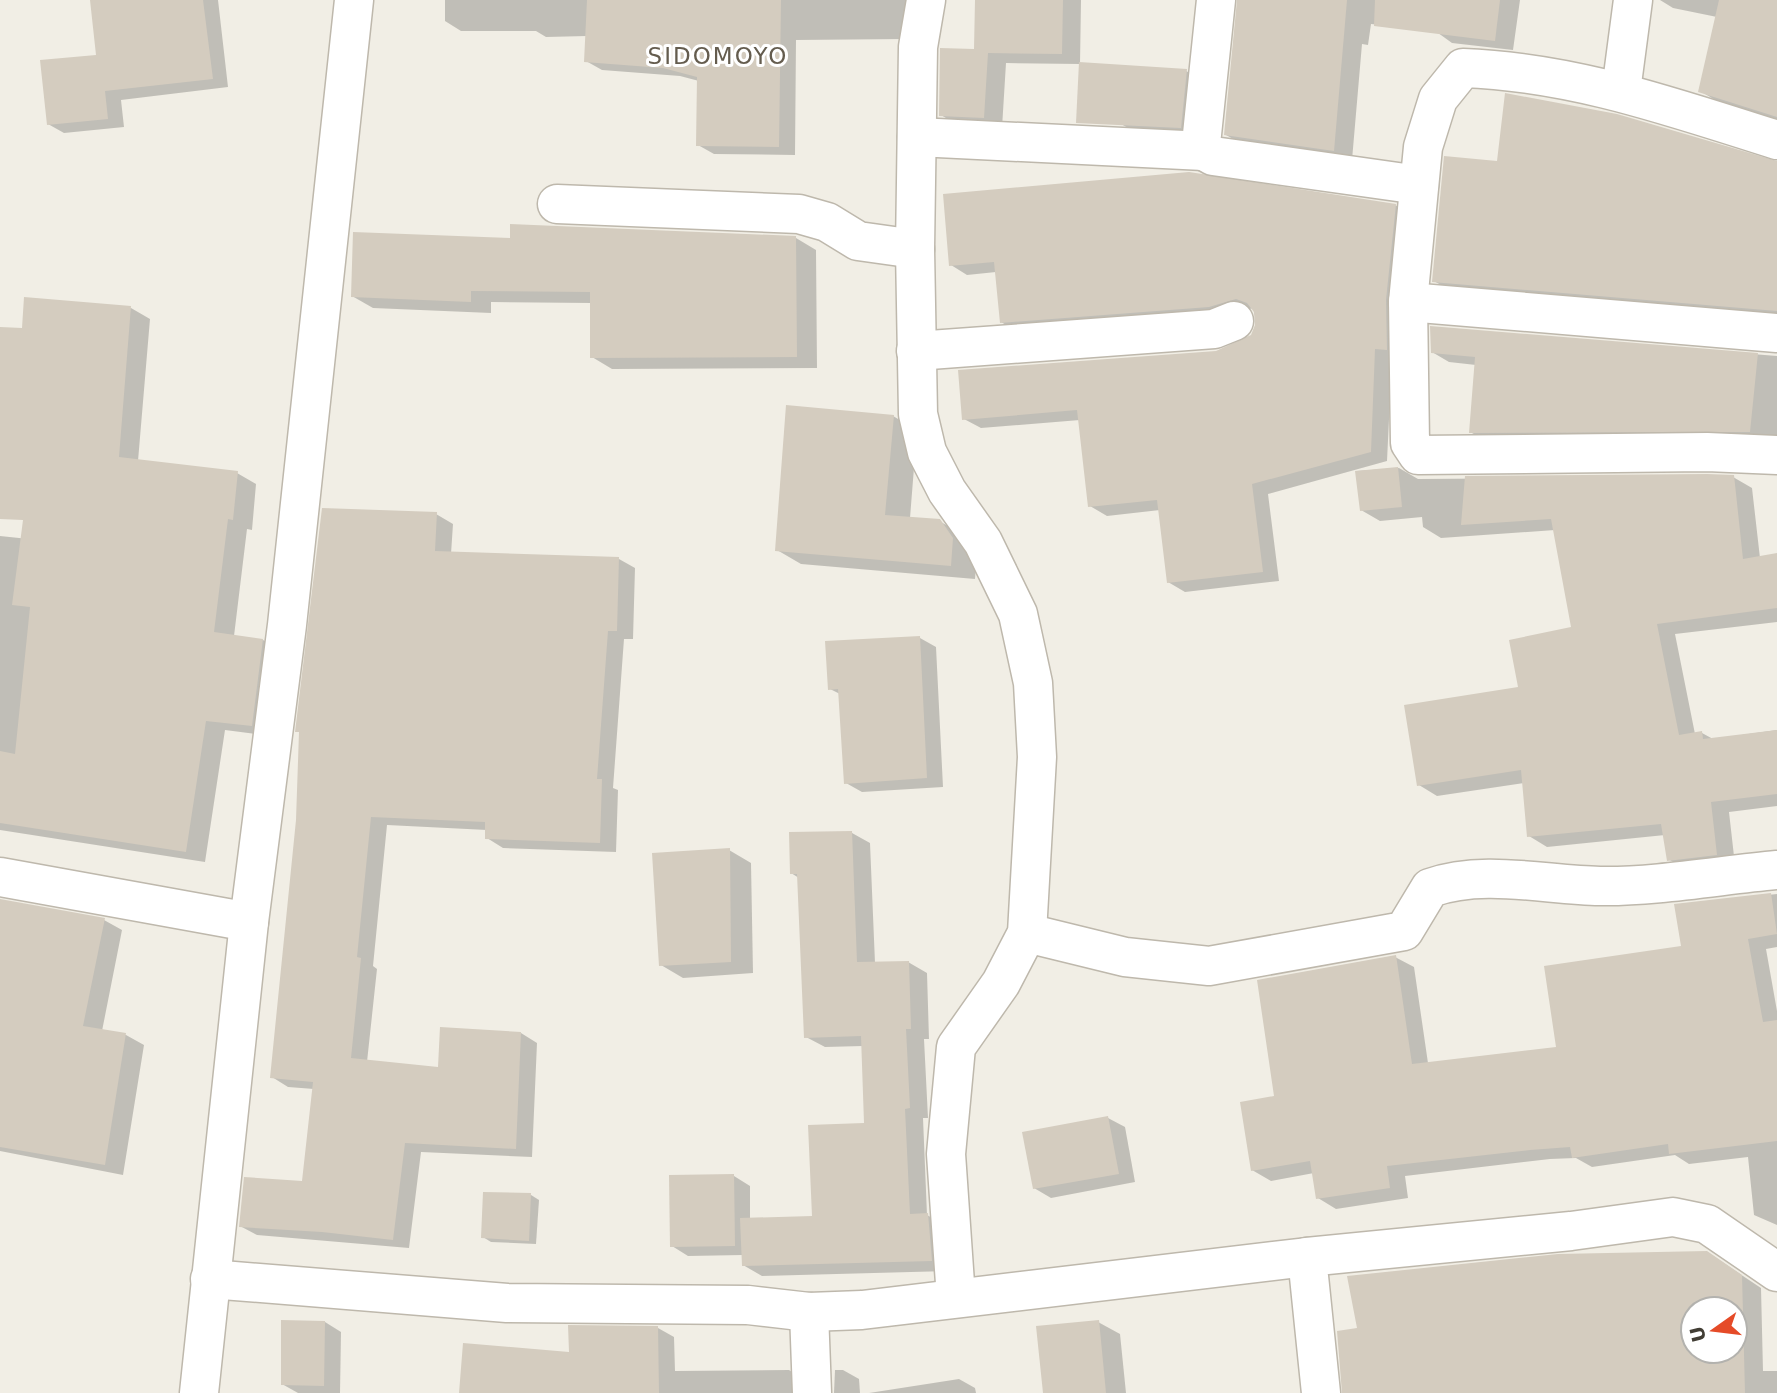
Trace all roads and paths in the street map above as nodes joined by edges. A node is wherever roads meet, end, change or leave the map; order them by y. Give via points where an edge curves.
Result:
1 (354, 0) edge
2 (926, 0) edge
3 (1216, 0) edge
4 (1622, 1) edge
5 (1621, 91) junction
6 (917, 138) junction
7 (1777, 140) edge
8 (1204, 151) junction
9 (1419, 185) junction
10 (557, 204) dead end
11 (915, 249) junction
12 (1408, 302) junction
13 (1234, 321) dead end
14 (1777, 333) edge
15 (916, 351) junction
16 (1777, 455) edge
17 (1777, 870) edge
18 (0, 877) edge
19 (249, 922) junction
20 (1027, 933) junction
21 (1307, 1257) junction
22 (1777, 1272) edge
23 (210, 1279) junction
24 (956, 1298) junction
25 (809, 1312) junction
26 (199, 1393) edge
27 (812, 1393) edge
28 (1321, 1393) edge

1 - 19 street via 288,625
2 - 6 street via 918,47
3 - 8 street via 1201,144
4 - 5 street
5 - 7 street
5 - 9 street via 1517,70 1463,68 1438,99 1423,147
6 - 8 street
6 - 11 street
8 - 9 street via 1213,156
9 - 12 street
10 - 11 street via 799,214 827,222 858,241
11 - 15 street
12 - 14 street
12 - 16 street via 1410,443 1418,455
13 - 15 street via 1214,329
15 - 20 street via 918,414 927,452 947,491 983,542 1018,614 1033,683 1037,757
17 - 20 street via 1602,886 1489,879 1446,882 1430,888 1404,931 1209,967 1125,957
18 - 19 street
19 - 23 street
20 - 24 street via 1001,983 956,1047 946,1154
21 - 22 street via 1673,1217 1707,1224
21 - 24 street
21 - 28 street
23 - 25 street via 507,1303 748,1304
23 - 26 street
24 - 25 street
25 - 27 street

